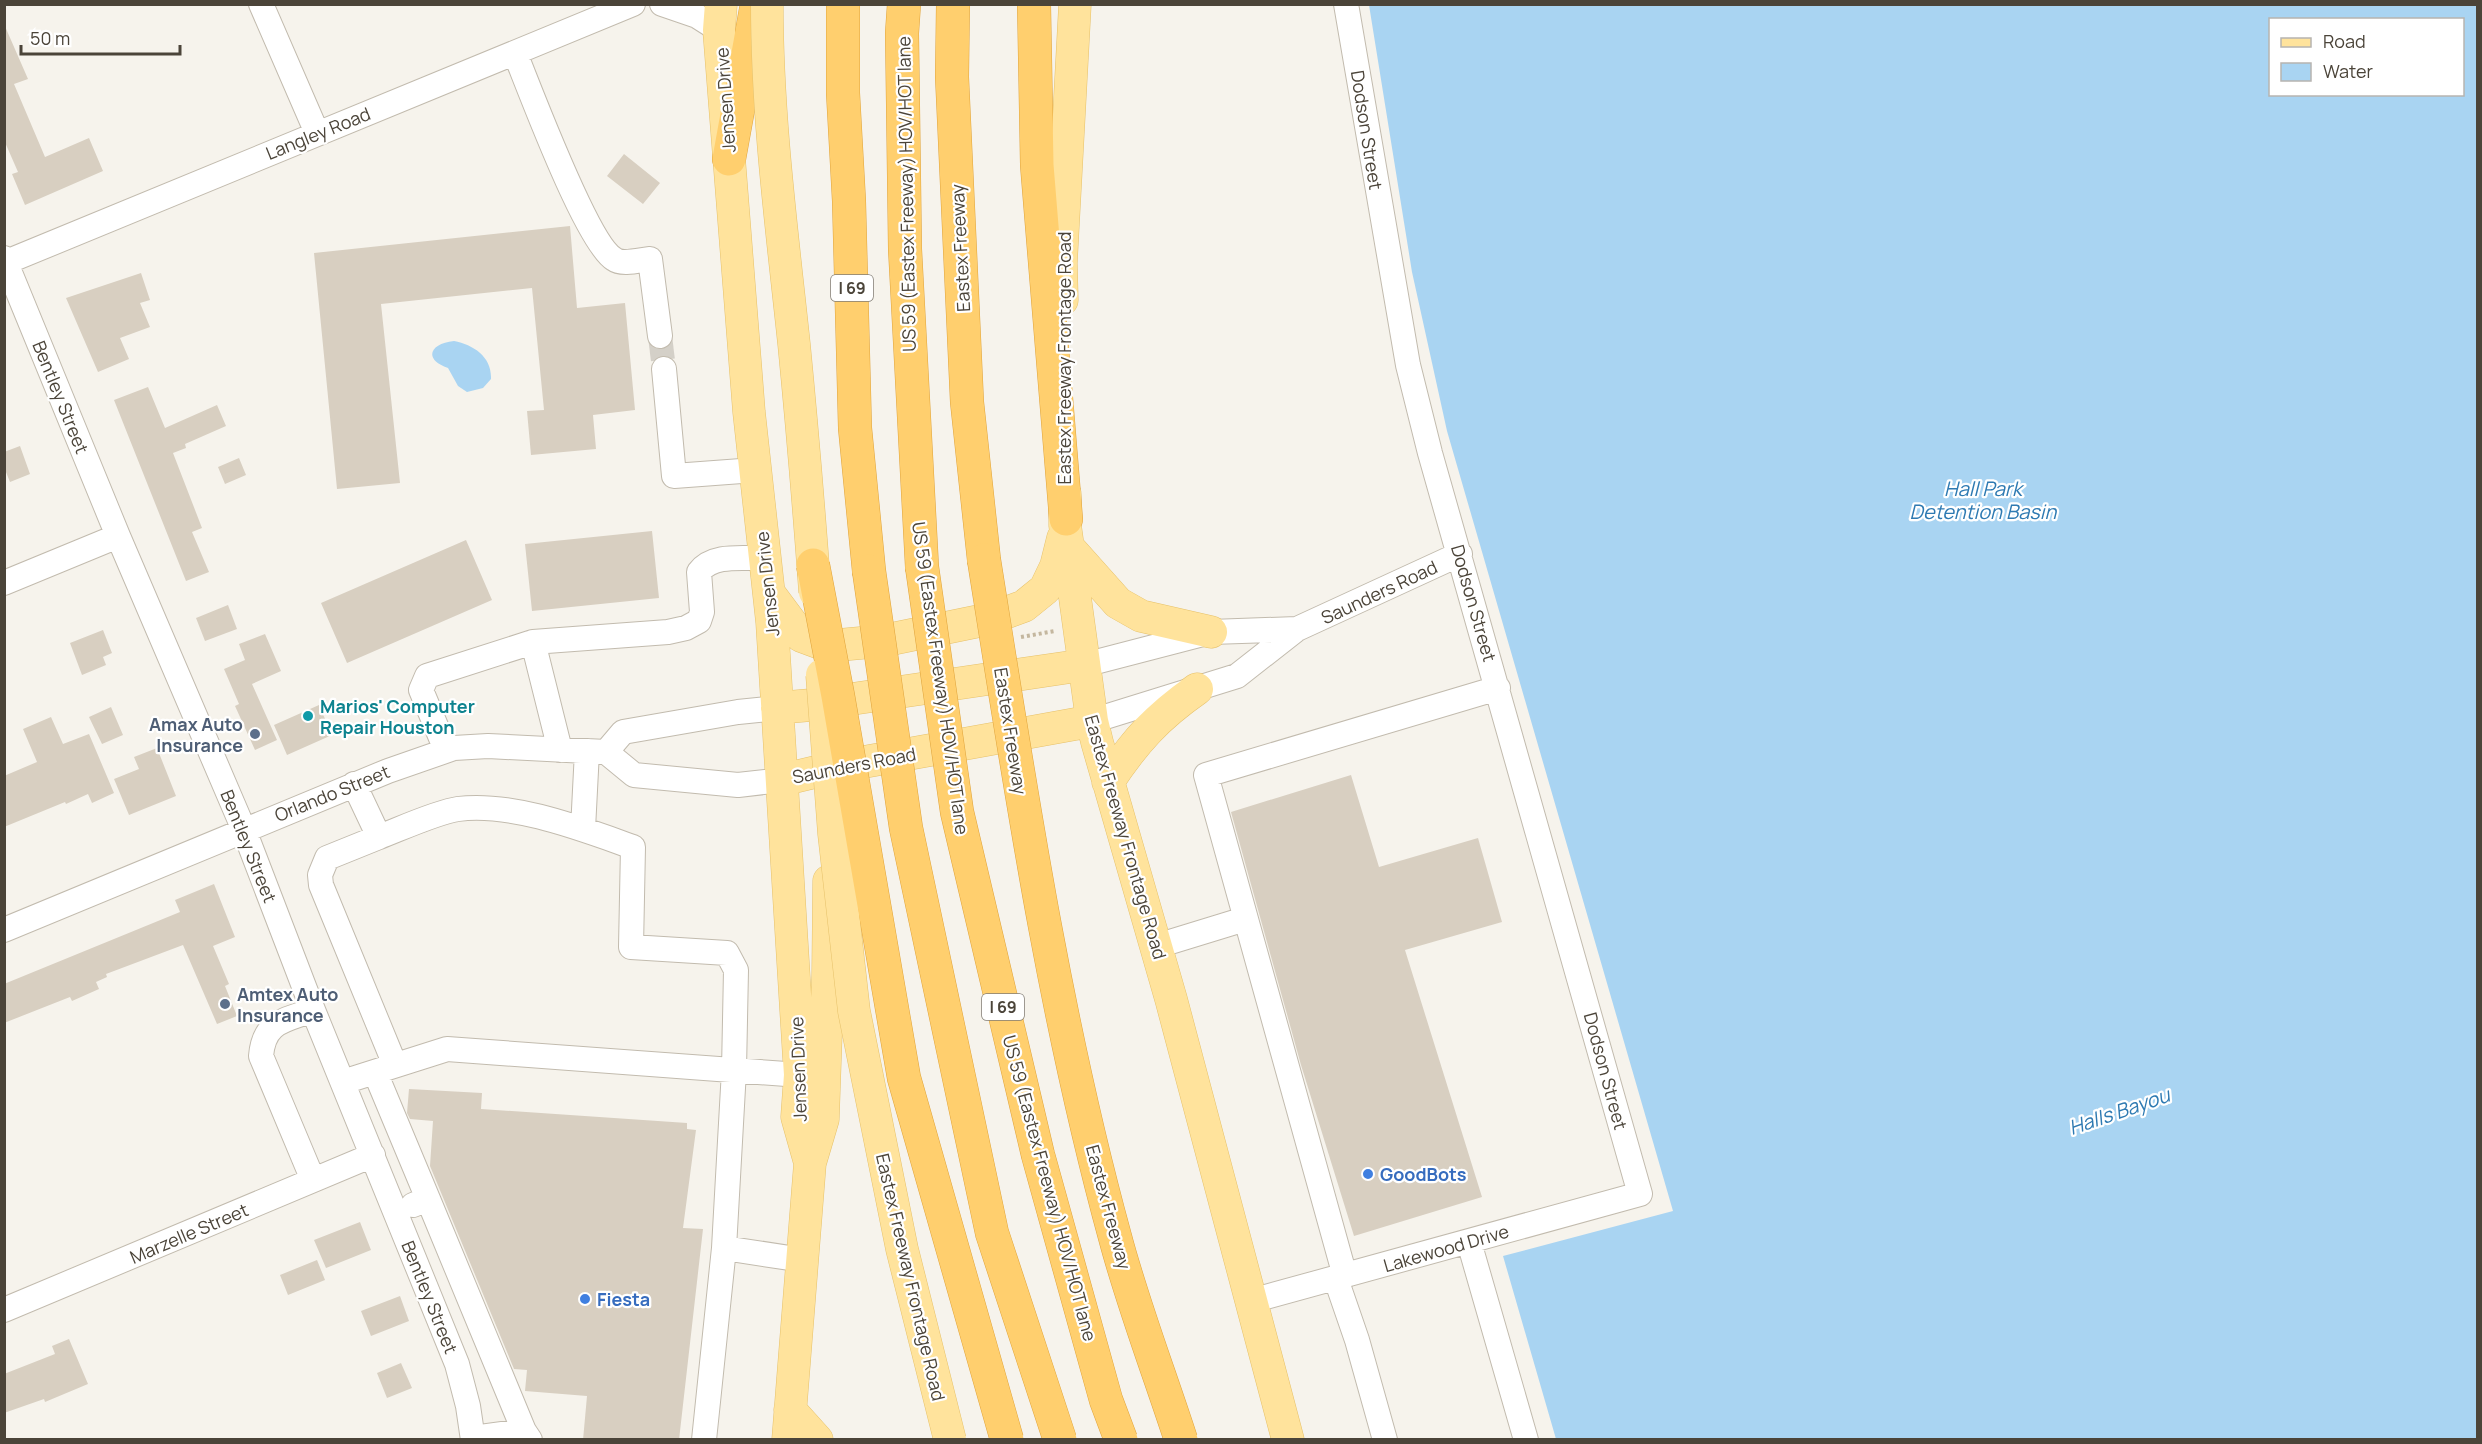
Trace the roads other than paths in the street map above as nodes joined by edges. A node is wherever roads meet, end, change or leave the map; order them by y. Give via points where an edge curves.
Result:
1 (261, 4) edge
2 (633, 4) edge
3 (662, 4) edge
4 (757, 4) edge
5 (767, 4) edge
6 (843, 4) edge
7 (904, 4) edge
8 (953, 4) edge
9 (1034, 4) edge
10 (1075, 4) edge
11 (1346, 4) edge
12 (720, 17) edge
13 (515, 53) junction
14 (317, 134) junction
15 (729, 159) junction
16 (5, 262) edge
17 (660, 336) tunnel mouth
18 (664, 369) tunnel mouth
19 (755, 470) junction
20 (1066, 530) junction
21 (118, 536) junction
22 (1460, 554) junction
23 (765, 558) junction
24 (813, 564) junction
25 (4, 583) edge
26 (769, 593) junction
27 (1297, 629) junction
28 (1211, 632) junction
29 (533, 642) junction
30 (1084, 665) junction
31 (1498, 688) junction
32 (1197, 689) junction
33 (777, 708) junction
34 (1092, 721) junction
35 (446, 750) junction
36 (560, 750) junction
37 (596, 752) junction
38 (836, 767) junction
39 (782, 780) junction
40 (1108, 782) junction
41 (354, 784) junction
42 (583, 829) junction
43 (244, 830) junction
44 (379, 837) junction
45 (1245, 919) junction
46 (4, 930) edge
47 (1156, 946) junction
48 (313, 1010) junction
49 (385, 1069) junction
50 (734, 1070) junction
51 (800, 1075) junction
52 (343, 1082) junction
53 (373, 1155) junction
54 (810, 1163) junction
55 (313, 1180) junction
56 (1640, 1194) joint
57 (428, 1199) junction
58 (396, 1212) junction
59 (1469, 1242) junction
60 (724, 1248) junction
61 (803, 1260) junction
62 (1340, 1277) junction
63 (1251, 1301) junction
64 (4, 1310) edge
65 (789, 1425) edge
66 (527, 1435) edge
67 (473, 1439) edge
68 (704, 1440) edge
69 (817, 1440) edge
70 (950, 1440) edge
71 (1007, 1440) edge
72 (1060, 1440) edge
73 (1121, 1440) edge
74 (1181, 1440) edge
75 (1288, 1440) edge
76 (1385, 1440) edge
77 (1526, 1440) edge

1 - 14 street
2 - 13 street, Langley Road
3 - 12 street via 697,16
4 - 15 highway
5 - 24 main road, Eastex Freeway Frontage Road, bridge via 778,196
6 - 72 highway, I 69, bridge via 855,429 869,572 906,828 992,1233
7 - 73 highway, US 59 (Eastex Freeway) HOV/HOT lane / I 69, bridge via 905,249 922,567 957,812 1038,1155 1106,1400
8 - 74 highway, Eastex Freeway, bridge via 952,77 967,402 984,560 1022,804 1070,1048 1115,1238
9 - 20 highway via 1037,165
10 - 20 main road, Eastex Freeway Frontage Road via 1061,263
11 - 22 street, Dodson Street via 1408,365
12 - 15 main road, Jensen Drive
13 - 14 street, Langley Road
13 - 17 street via 589,228 613,259 650,259
14 - 16 street, Langley Road
15 - 19 main road, Jensen Drive
16 - 21 street, Bentley Street
18 - 19 street via 674,476
19 - 23 main road, Jensen Drive
20 - 26 main road via 1045,589 1024,606 988,619 882,641 828,646 801,636
20 - 28 main road via 1118,603 1141,616
20 - 30 main road, Eastex Freeway Frontage Road
21 - 25 street
21 - 43 street, Bentley Street
22 - 27 street, Saunders Road
22 - 31 street, Dodson Street
23 - 26 main road, Jensen Drive
23 - 29 street via 714,560 705,564 699,572 702,612 699,621 686,628
24 - 70 main road, Eastex Freeway Frontage Road, bridge via 834,834 854,1011 902,1249
24 - 71 highway, bridge via 904,1078
26 - 33 main road, Jensen Drive
27 - 28 street, Saunders Road
27 - 32 street, Saunders Road via 1237,676
28 - 30 street, Saunders Road
29 - 35 street via 427,676 421,690
29 - 36 street
30 - 33 main road, Saunders Road
30 - 34 main road, Eastex Freeway Frontage Road
31 - 45 street via 1206,775
31 - 56 street, Dodson Street
32 - 34 street, Saunders Road
32 - 40 main road via 1149,727
33 - 37 street via 623,732
33 - 39 main road, Jensen Drive
34 - 38 main road, Saunders Road
34 - 40 main road, Eastex Freeway Frontage Road
35 - 36 street, Orlando Street via 488,746
35 - 41 street, Orlando Street
36 - 37 street, Orlando Street
37 - 39 street via 634,775 738,785
37 - 42 street
38 - 39 main road, Saunders Road
38 - 54 main road, Jensen Drive via 829,831 823,1119
39 - 51 main road, Jensen Drive
40 - 47 main road, Eastex Freeway Frontage Road
41 - 43 street, Orlando Street
41 - 44 street
42 - 44 street via 491,809 456,810
42 - 50 street via 633,847 631,947 727,953 736,970
43 - 46 street, Orlando Street
43 - 48 street, Bentley Street
44 - 49 street via 327,858 320,875
45 - 47 street
45 - 62 street
47 - 63 main road, Eastex Freeway Frontage Road
48 - 52 street, Bentley Street
48 - 55 street via 270,1028 262,1042 261,1056
49 - 50 street via 447,1049
49 - 52 street
49 - 57 street
50 - 51 street
50 - 60 street
51 - 54 main road, Jensen Drive via 797,1117
52 - 53 street, Bentley Street
53 - 55 street, Marzelle Street
53 - 58 street, Bentley Street
54 - 61 main road, Jensen Drive
55 - 64 street, Marzelle Street
56 - 59 street, Lakewood Drive
57 - 58 street
57 - 66 street
58 - 67 street, Bentley Street via 457,1364
59 - 62 street, Lakewood Drive
59 - 77 street
60 - 61 street
60 - 68 street
61 - 65 main road, Jensen Drive
62 - 63 street, Lakewood Drive
62 - 76 street
63 - 75 main road, Eastex Freeway Frontage Road
65 - 69 main road
66 - 67 street

